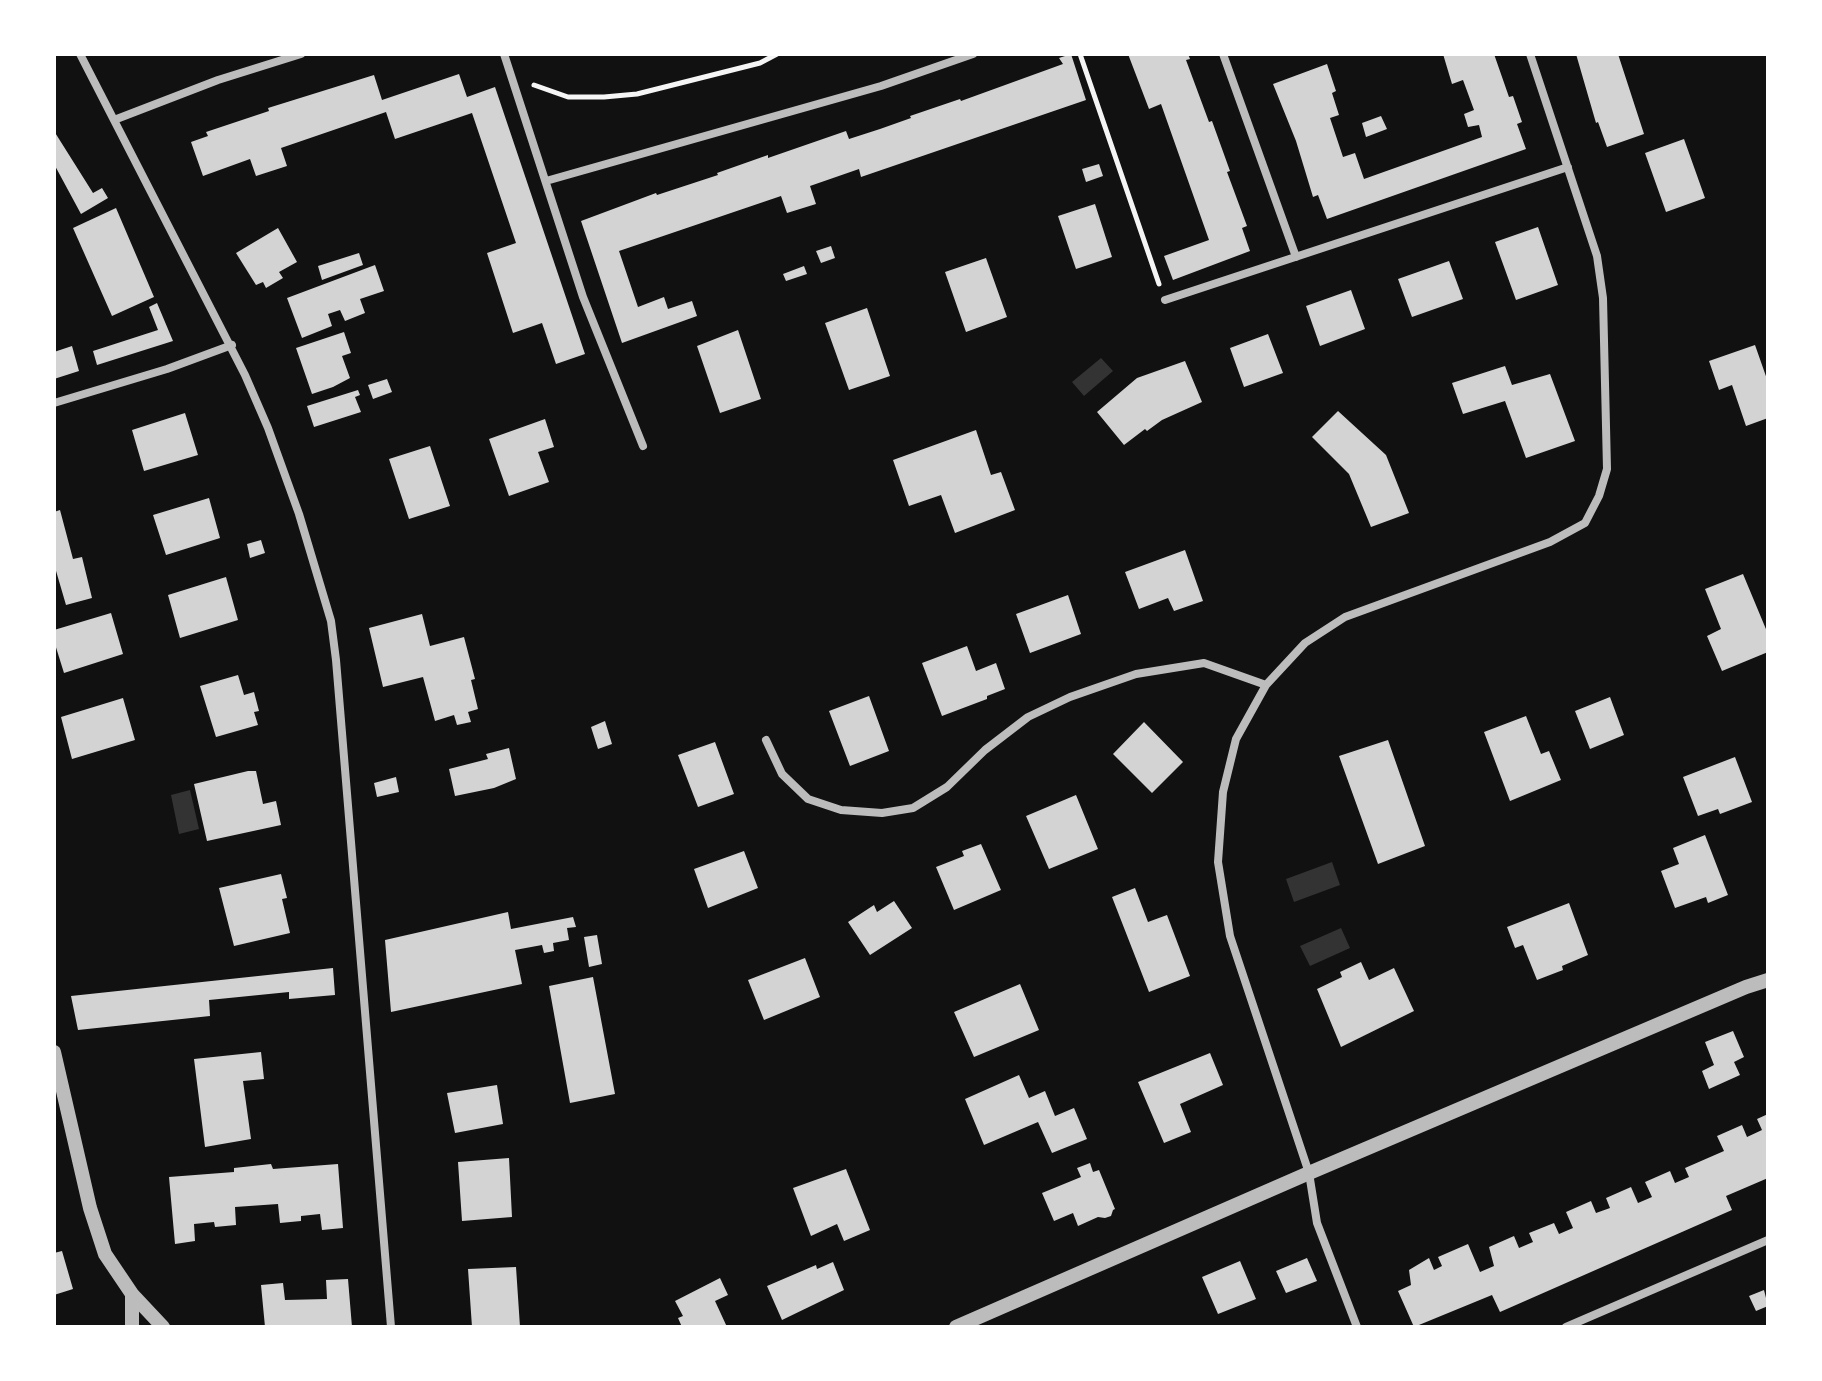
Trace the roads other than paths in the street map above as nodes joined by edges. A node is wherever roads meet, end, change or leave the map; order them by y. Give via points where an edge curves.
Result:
1 (80, 54) edge
2 (301, 54) edge
3 (504, 54) edge
4 (973, 54) edge
5 (1223, 54) edge
6 (1530, 54) edge
7 (114, 120) junction
8 (1568, 167) junction
9 (546, 181) junction
10 (1296, 257) junction
11 (1165, 300) road end
12 (232, 345) junction
13 (54, 403) edge
14 (643, 446) dead end
15 (1266, 685) junction
16 (766, 740) dead end
17 (1768, 980) edge
18 (54, 1052) edge
19 (1309, 1173) junction
20 (1768, 1240) edge
21 (132, 1294) junction
22 (132, 1327) edge
23 (163, 1327) edge
24 (391, 1327) edge
25 (956, 1327) edge
26 (1357, 1327) edge
27 (1566, 1327) edge

1 - 7 street
2 - 7 street
3 - 9 street
4 - 9 street via 881,86
5 - 10 street
6 - 8 street
7 - 12 street
8 - 10 street
8 - 15 street via 1597,256 1603,298 1607,469 1585,523 1550,542 1345,617 1305,643
9 - 14 street via 583,297
10 - 11 street
12 - 13 street
12 - 24 street via 299,514 331,621
15 - 16 street via 1204,663 1136,674 1028,717 947,787 913,808 882,813 841,810 808,799 782,774
15 - 19 street via 1236,739 1223,792 1218,862 1230,936
17 - 19 street
18 - 21 street via 90,1208 105,1254
19 - 25 street
19 - 26 street via 1317,1223
20 - 27 street
21 - 22 street
21 - 23 street

